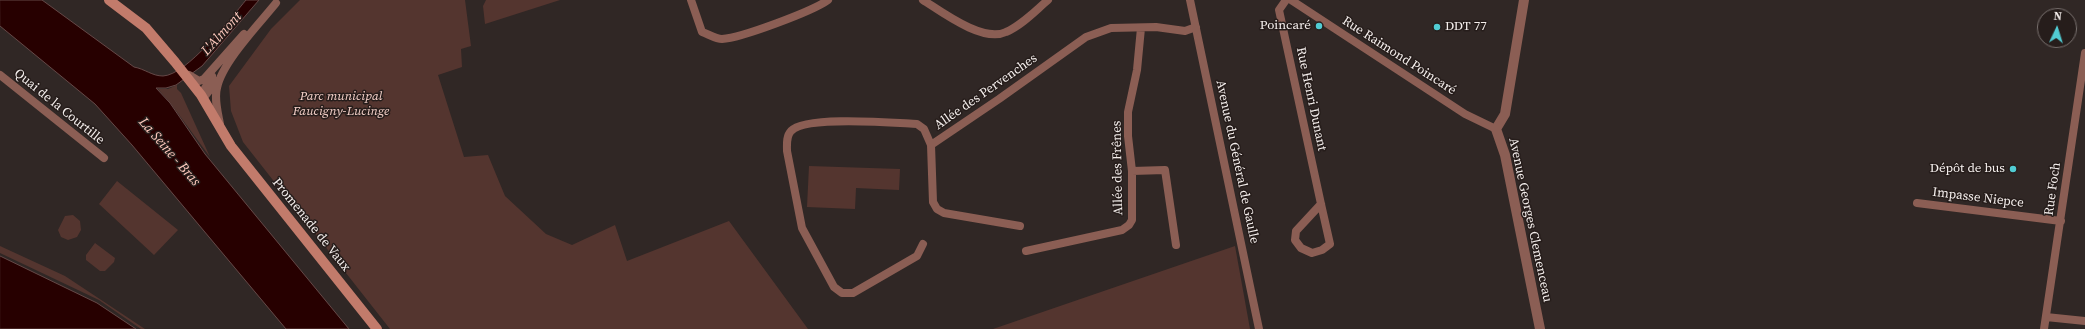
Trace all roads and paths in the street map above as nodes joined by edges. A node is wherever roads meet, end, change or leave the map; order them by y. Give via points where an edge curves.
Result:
1 (109, 0) edge
2 (691, 0) edge
3 (828, 0) edge
4 (923, 0) edge
5 (1048, 0) edge
6 (1190, 0) edge
7 (1286, 0) edge
8 (1291, 0) edge
9 (1524, 0) edge
10 (278, 1) edge
11 (1196, 27) junction
12 (1140, 28) junction
13 (243, 36) junction
14 (2085, 53) edge
15 (0, 75) edge
16 (220, 77) junction
17 (193, 82) junction
18 (201, 95) junction
19 (1496, 129) junction
20 (223, 134) junction
21 (931, 145) junction
22 (104, 158) dead end
23 (1132, 171) junction
24 (1917, 202) dead end
25 (1321, 204) junction
26 (2061, 221) junction
27 (1020, 226) dead end
28 (923, 244) dead end
29 (1176, 245) dead end
30 (1026, 251) dead end
31 (2046, 317) junction
32 (2085, 321) edge
33 (377, 329) edge
34 (1259, 329) edge
35 (1540, 329) edge
36 (2044, 329) edge

1 - 17 main road, Promenade de Vaux via 146,28
2 - 3 street via 702,32 722,39 782,20
4 - 5 street via 974,30 995,35 1019,25
6 - 11 street, Avenue du Général de Gaulle
7 - 25 street, Rue Henri Dunant via 1280,10
8 - 19 street, Rue Raimond Poincaré via 1465,114
9 - 19 street, Avenue Georges Clemenceau via 1505,114
10 - 13 street
10 - 16 street
11 - 12 street, Allée des Pervenches via 1185,30
11 - 34 street, Avenue du Général de Gaulle
12 - 21 street, Allée des Pervenches via 1111,28 1086,37
12 - 23 street, Allée des Frênes via 1137,70 1128,112
13 - 17 street via 204,79
13 - 18 street
14 - 26 street, Rue Foch
15 - 22 street, Quai de la Courtille
16 - 18 street via 206,96
16 - 20 street via 216,88 216,101
17 - 18 main road, Promenade de Vaux
18 - 20 main road, Promenade de Vaux
19 - 35 street, Avenue Georges Clemenceau via 1505,155
20 - 33 main road, Promenade de Vaux
21 - 27 street, Allée des Pervenches via 933,202 937,209 944,213
21 - 28 street via 924,129 917,124 860,120 802,124 791,130 787,139 802,228 834,287 842,293 853,293 917,256
23 - 29 street via 1165,170
23 - 30 street, Allée des Frênes via 1132,216 1129,225 1122,230
24 - 26 street, Impasse Niepce
25 - 25 street, Rue Henri Dunant via 1330,244 1312,253 1301,248 1295,240 1296,232
26 - 31 street, Rue Foch
31 - 32 street
31 - 36 street, Rue Foch

